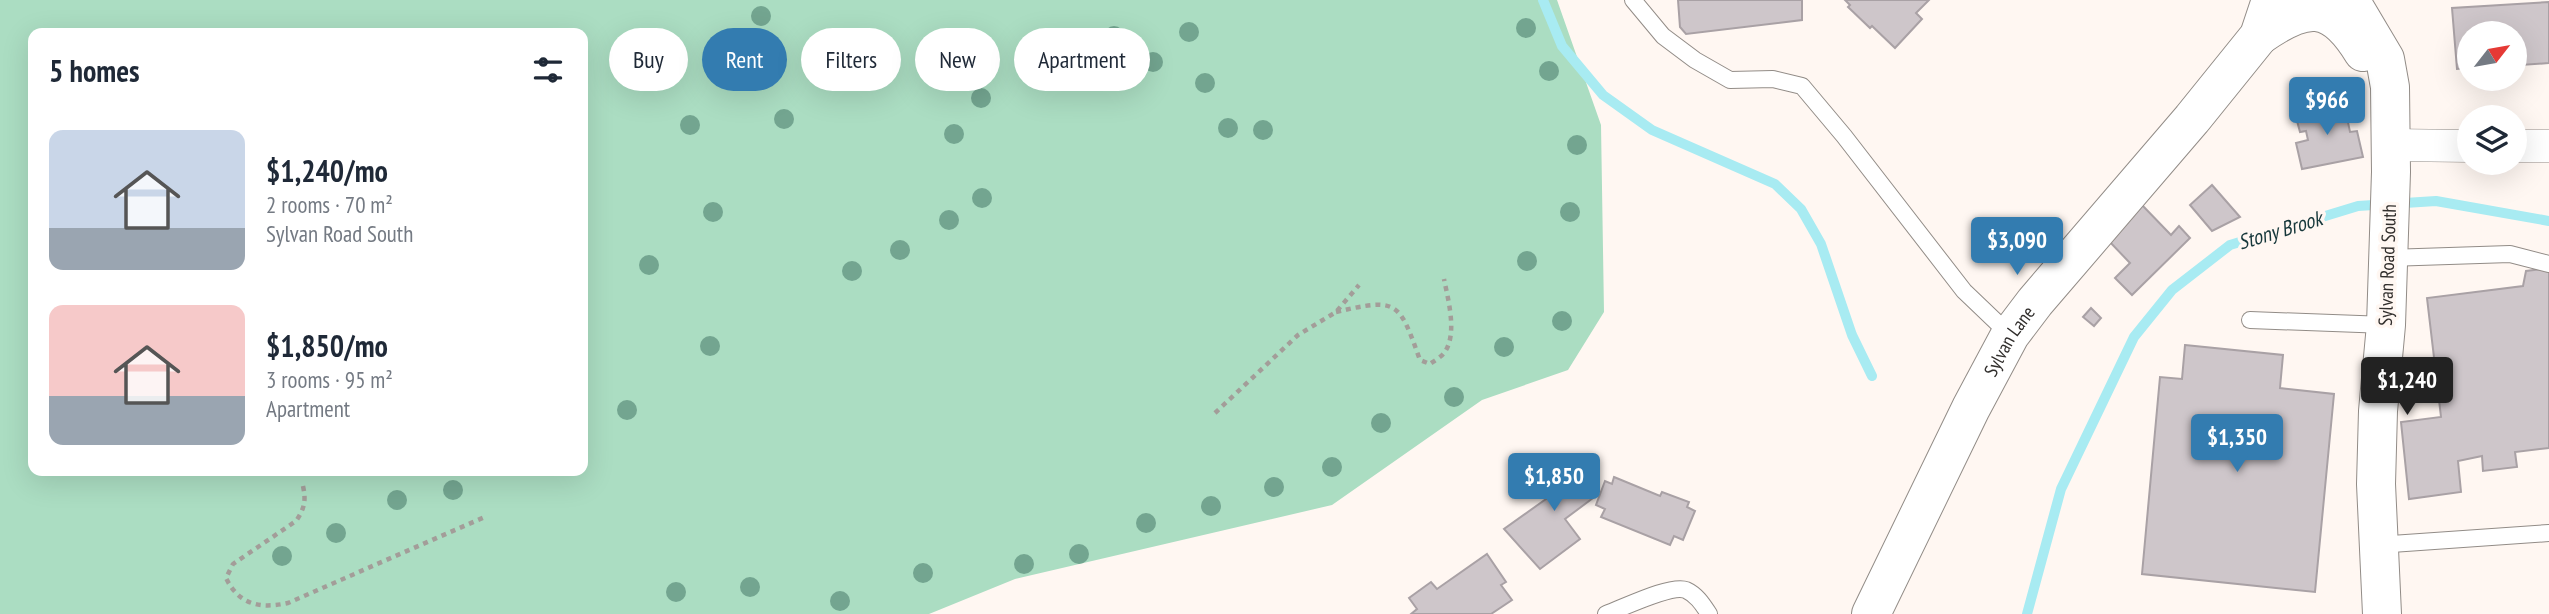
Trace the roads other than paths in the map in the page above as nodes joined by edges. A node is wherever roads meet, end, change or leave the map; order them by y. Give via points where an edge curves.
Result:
1 (1633, 0) edge
2 (2271, 0) edge
3 (2350, 0) edge
4 (2259, 36) junction
5 (2457, 146) edge
6 (2527, 146) edge
7 (2549, 146) edge
8 (2390, 148) junction
9 (2388, 258) junction
10 (2549, 264) edge
11 (2250, 320) dead end
12 (2386, 325) junction
13 (2010, 335) junction
14 (2549, 533) edge
15 (2377, 545) junction
16 (1606, 614) edge
17 (1709, 614) edge
18 (1871, 614) edge
19 (2382, 614) edge

1 - 13 lane via 1663,36 1730,80 1773,79 1802,86 1964,291
2 - 4 street, Sylvan Lane
3 - 8 street, Sylvan Road South via 2385,59
4 - 8 street, Sylvan Road South via 2285,18 2305,12 2322,12 2340,20 2364,54 2375,81
4 - 13 street, Sylvan Lane
5 - 8 street
6 - 7 street
8 - 9 street, Sylvan Road South
9 - 10 lane via 2510,254
9 - 12 street, Sylvan Road South
11 - 12 lane
12 - 15 street, Sylvan Road South via 2378,411
13 - 18 street, Sylvan Lane
14 - 15 lane
15 - 19 street, Sylvan Road South
16 - 17 lane via 1684,589 1697,597

